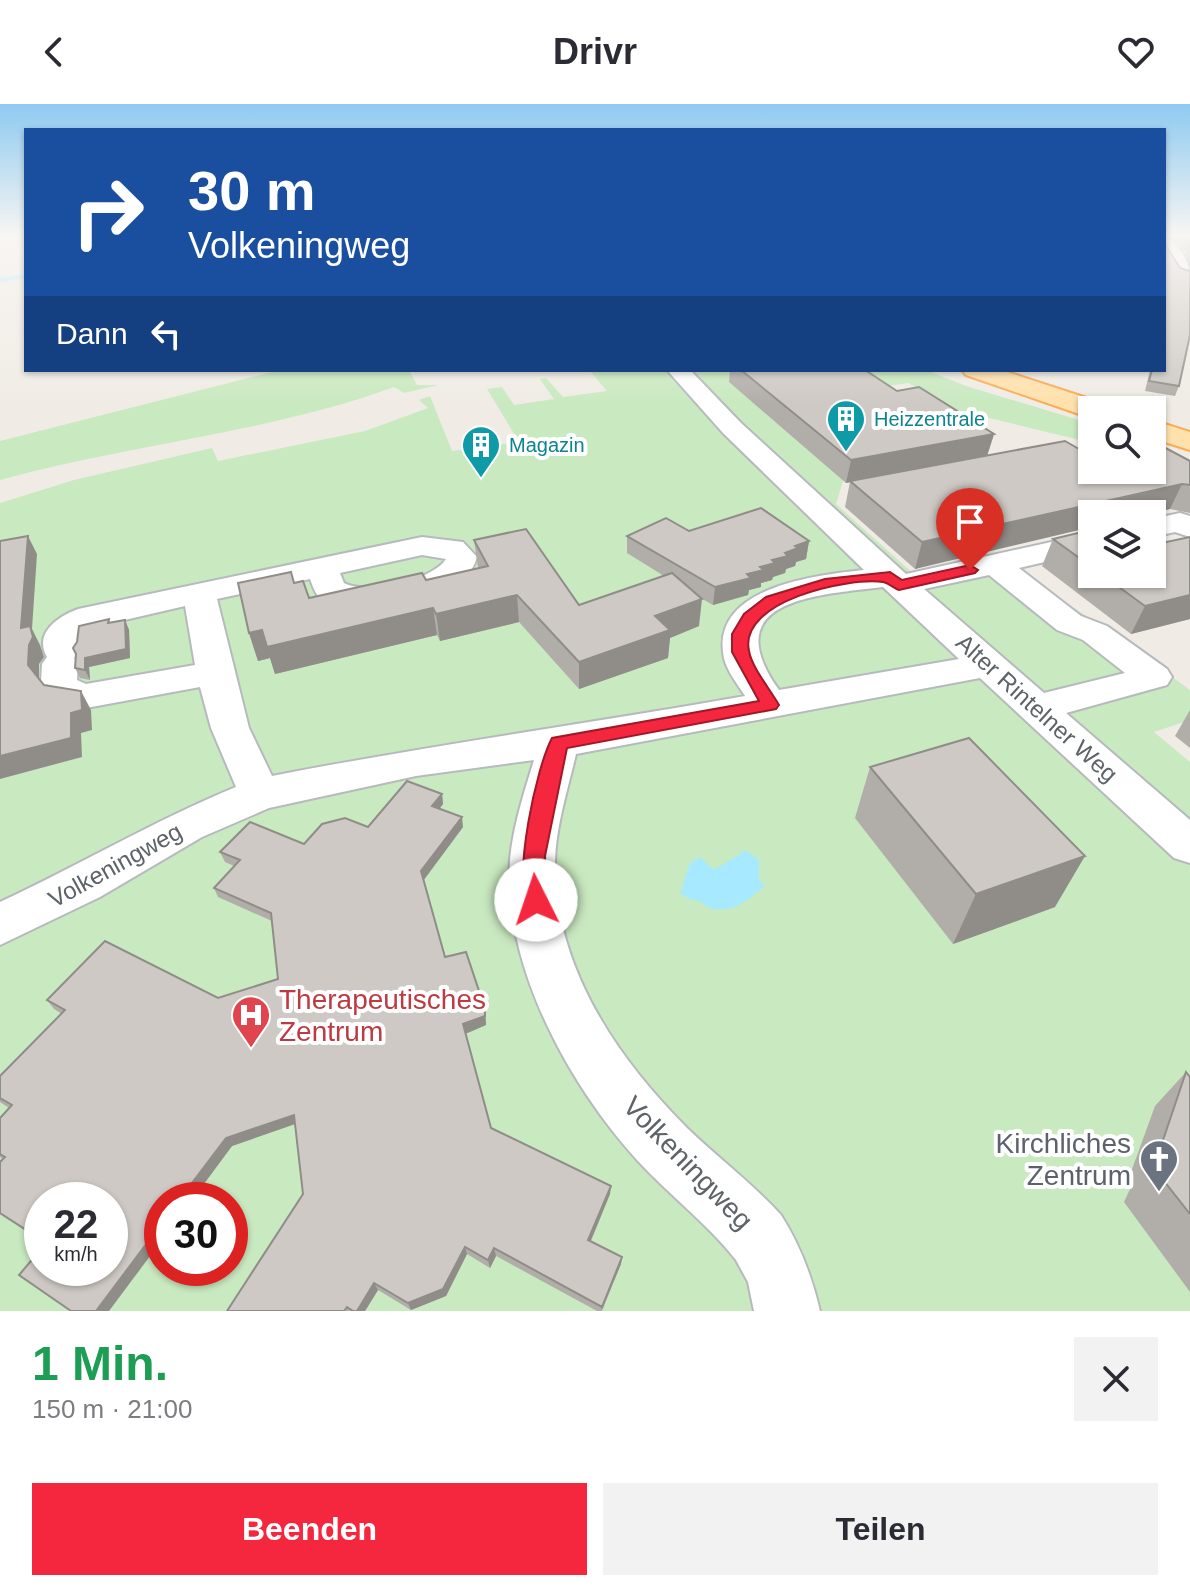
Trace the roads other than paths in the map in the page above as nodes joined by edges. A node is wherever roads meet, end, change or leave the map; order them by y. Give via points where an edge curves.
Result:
1 (680, 372) edge
2 (981, 372) edge
3 (1078, 404) edge
4 (1166, 433) edge
5 (1190, 441) edge
6 (846, 494) dead end
7 (810, 501) junction
8 (1166, 525) edge
9 (1190, 528) edge
10 (1078, 545) edge
11 (995, 564) junction
12 (322, 567) dead end
13 (894, 581) junction
14 (199, 593) junction
15 (988, 665) junction
16 (215, 673) junction
17 (770, 705) junction
18 (1036, 708) junction
19 (559, 743) junction
20 (260, 794) junction
21 (1190, 846) edge
22 (0, 925) edge
23 (787, 1311) edge

1 - 7 street, Alter Rintelner Weg
2 - 3 main road
4 - 5 main road
6 - 7 street
7 - 13 street, Alter Rintelner Weg
8 - 9 street via 1180,522
10 - 11 street
11 - 13 street
11 - 18 street via 1069,623 1095,633 1154,677
12 - 14 street
13 - 15 street, Alter Rintelner Weg
13 - 17 street via 825,583 772,601 750,617 740,634 740,652
14 - 16 street
14 - 16 street via 74,622 62,633 59,683 68,693 86,696
15 - 17 street, Volkeningweg
15 - 18 street, Alter Rintelner Weg
16 - 20 street via 230,728
17 - 19 street, Volkeningweg
18 - 21 street, Alter Rintelner Weg
19 - 20 street, Volkeningweg via 416,762
19 - 23 street, Volkeningweg via 540,818 533,879 561,991 581,1040 617,1090 668,1150 767,1245
20 - 22 street, Volkeningweg via 187,825

